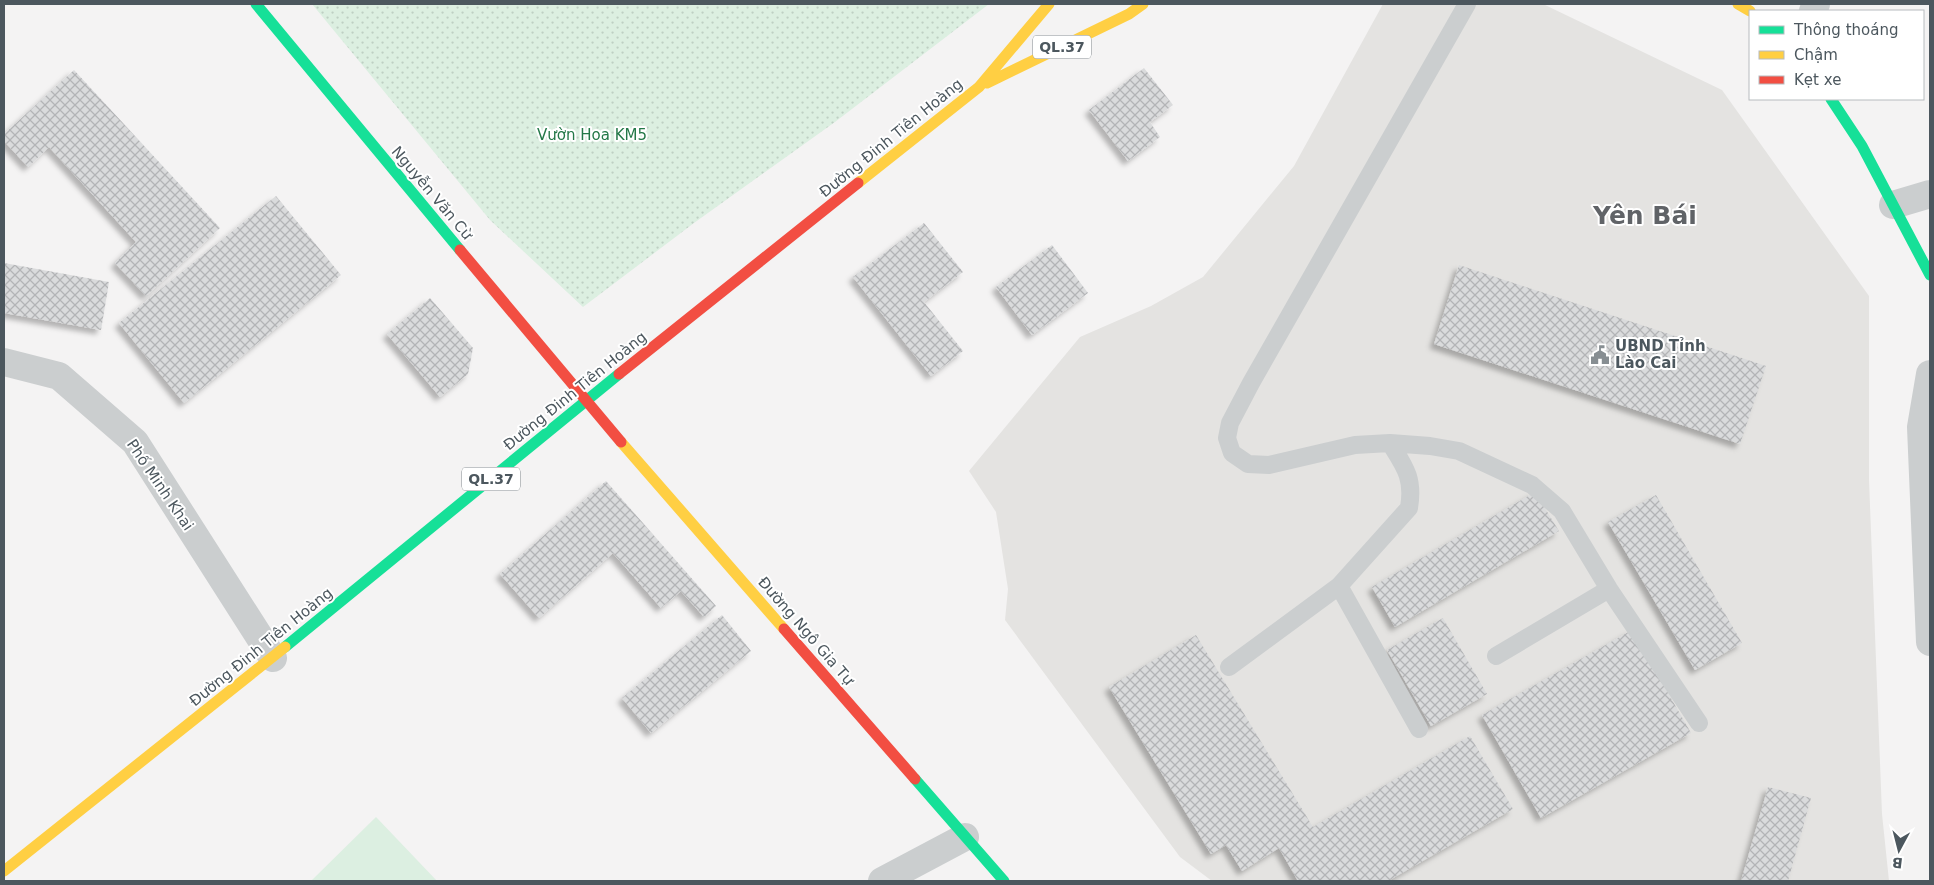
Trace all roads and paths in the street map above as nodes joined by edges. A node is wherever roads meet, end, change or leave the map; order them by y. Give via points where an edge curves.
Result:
1 (256, 4) edge
2 (1049, 4) edge
3 (1143, 4) edge
4 (1467, 4) edge
5 (1738, 4) edge
6 (1749, 10) edge
7 (979, 87) junction
8 (1832, 100) edge
9 (1930, 194) edge
10 (1893, 205) junction
11 (1930, 275) edge
12 (4, 362) edge
13 (1930, 374) edge
14 (585, 401) junction
15 (1390, 443) junction
16 (1339, 586) junction
17 (1609, 589) junction
18 (1930, 642) edge
19 (1496, 656) dead end
20 (273, 658) junction
21 (1229, 667) dead end
22 (1699, 723) dead end
23 (1419, 729) dead end
24 (965, 837) junction
25 (4, 871) edge
26 (882, 881) edge
27 (1004, 881) edge

1 - 14 main road, Nguyễn Văn Cừ
2 - 7 main road, Đường Đinh Tiên Hoàng / QL.37
3 - 7 main road, Đường Đinh Tiên Hoàng / QL.37 via 1129,14
4 - 15 lane via 1251,383 1230,423 1227,438 1232,453 1248,464 1269,465 1355,444
5 - 6 main road
7 - 14 main road, Đường Đinh Tiên Hoàng / QL.37
8 - 10 main road via 1862,146
9 - 10 street
10 - 11 main road
12 - 20 street, Phố Minh Khai via 60,376 135,442
13 - 18 street via 1921,427
14 - 20 main road, Đường Đinh Tiên Hoàng / QL.37
14 - 24 main road, Đường Ngô Gia Tự
15 - 16 lane via 1406,468 1412,492 1410,508
15 - 17 lane via 1459,451 1532,484 1562,511
16 - 21 lane
16 - 23 lane
17 - 19 lane
17 - 22 lane
20 - 25 main road, Đường Đinh Tiên Hoàng / QL.37
24 - 26 street
24 - 27 main road, Đường Ngô Gia Tự

